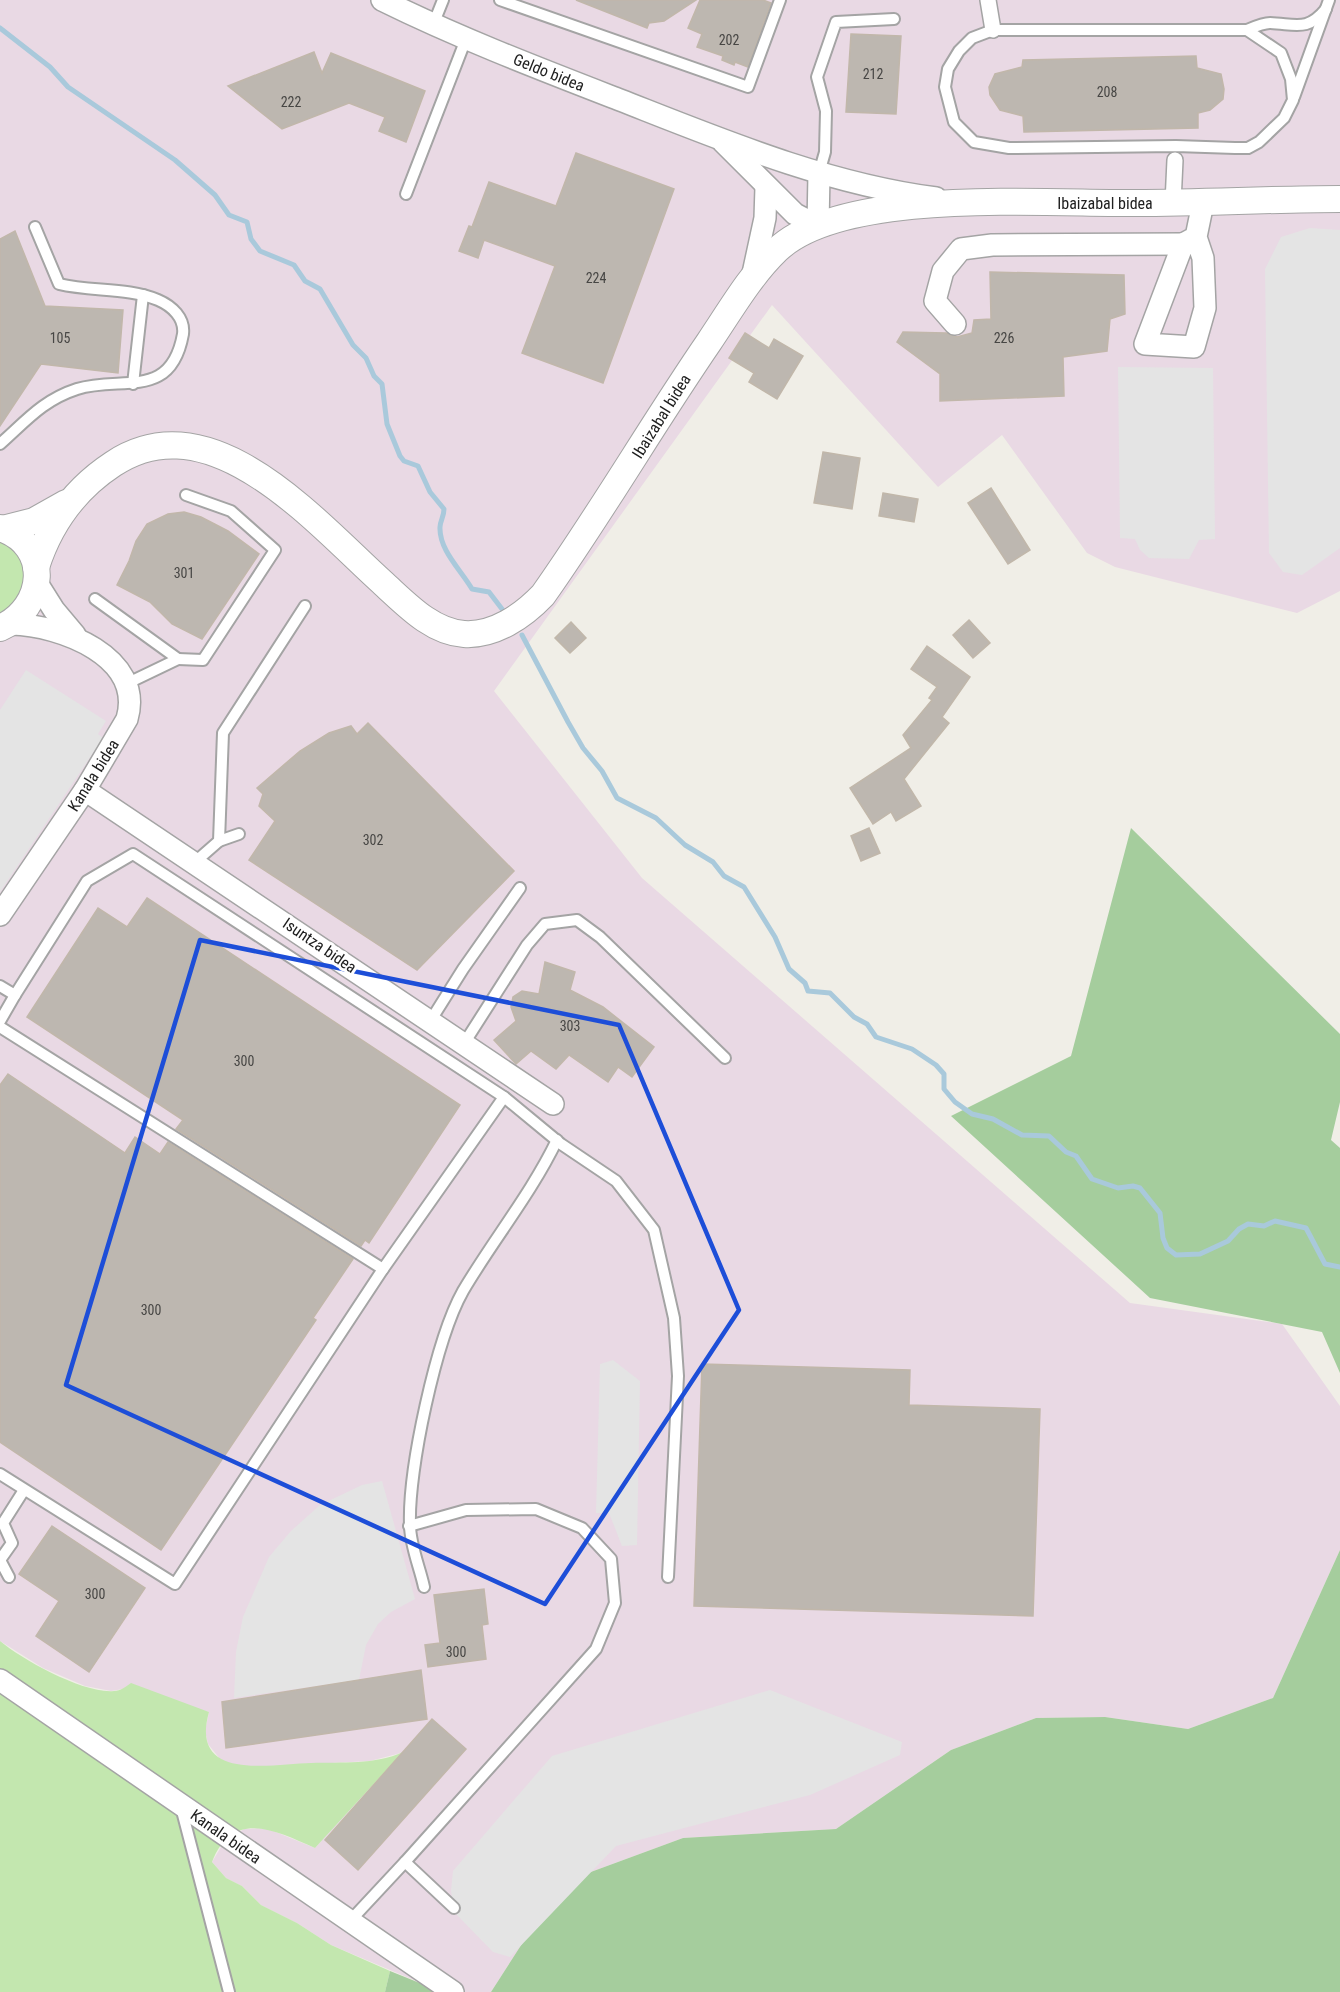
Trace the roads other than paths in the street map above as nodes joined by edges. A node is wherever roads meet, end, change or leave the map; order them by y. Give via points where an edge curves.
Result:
1 (382, 0) edge
2 (443, 0) edge
3 (500, 0) edge
4 (780, 0) edge
5 (988, 0) edge
6 (1328, 4) edge
7 (894, 19) dead end
8 (433, 25) junction
9 (993, 30) junction
10 (1247, 30) junction
11 (466, 39) junction
12 (1293, 100) junction
13 (718, 137) junction
14 (1175, 160) dead end
15 (819, 173) junction
16 (766, 187) junction
17 (406, 194) dead end
18 (1340, 198) edge
19 (966, 202) junction
20 (1173, 203) junction
21 (1203, 203) junction
22 (818, 226) junction
23 (35, 227) dead end
24 (1190, 241) junction
25 (752, 280) junction
26 (142, 295) junction
27 (955, 324) dead end
28 (133, 384) junction
29 (0, 444) edge
30 (186, 495) dead end
31 (74, 497) junction
32 (1, 528) edge
33 (37, 575) junction
34 (95, 599) dead end
35 (305, 606) dead end
36 (6, 626) edge
37 (79, 640) junction
38 (178, 659) junction
39 (128, 683) junction
40 (85, 790) junction
41 (239, 834) dead end
42 (219, 841) junction
43 (195, 862) junction
44 (520, 888) dead end
45 (0, 915) edge
46 (0, 986) edge
47 (15, 994) junction
48 (431, 1020) junction
49 (0, 1021) edge
50 (0, 1027) edge
51 (465, 1042) junction
52 (725, 1058) dead end
53 (504, 1097) junction
54 (553, 1104) dead end
55 (557, 1140) junction
56 (383, 1269) junction
57 (0, 1474) edge
58 (24, 1490) junction
59 (410, 1526) junction
60 (9, 1577) dead end
61 (668, 1577) dead end
62 (424, 1587) dead end
63 (0, 1680) edge
64 (180, 1804) junction
65 (405, 1862) junction
66 (454, 1908) dead end
67 (350, 1921) junction
68 (229, 1992) edge
69 (453, 1992) edge

1 - 8 street, Geldo bidea
2 - 8 lane
3 - 4 lane via 748,87
5 - 9 street
6 - 10 lane via 1319,17 1302,27 1268,23
6 - 12 lane
7 - 15 lane via 836,22 817,78 826,111 825,152
8 - 11 street, Geldo bidea
9 - 10 lane
9 - 12 lane via 972,38 958,51 948,69 945,87 954,122 974,141 1009,148 1248,148 1271,132
10 - 12 lane via 1281,53
11 - 13 street, Geldo bidea
11 - 17 lane
13 - 15 street, Geldo bidea
13 - 16 street
14 - 20 street
15 - 19 street, Geldo bidea via 902,193
15 - 22 street
16 - 22 street via 795,214
16 - 25 street via 765,218
18 - 21 street, Ibaizabal bidea
19 - 20 street, Ibaizabal bidea
19 - 22 street, Ibaizabal bidea via 900,208
20 - 21 street, Ibaizabal bidea
21 - 24 street
22 - 25 street, Ibaizabal bidea via 778,250
23 - 26 lane via 59,284
24 - 24 street via 1145,344 1194,347 1205,308 1203,258
24 - 27 street via 962,249 943,271 935,302
25 - 31 street, Ibaizabal bidea via 543,596 526,614 480,632 453,632 430,623 273,484 221,454 188,446 157,446 127,455 88,480
26 - 28 lane
26 - 28 lane via 177,311 183,328 180,349 169,368
28 - 29 lane via 79,388 38,407
30 - 38 lane via 231,511 275,550 203,660
31 - 32 street, Ibaizabal bidea via 48,515
31 - 33 street, Ibaizabal bidea via 51,530
32 - 33 street via 18,537 30,550
33 - 36 street, Ibaizabal bidea via 28,606
33 - 37 street via 54,610
34 - 38 lane
35 - 42 lane via 223,733
36 - 37 street via 42,626
37 - 39 street via 116,665
38 - 39 lane
39 - 40 street, Kanala bidea via 131,695 127,720
40 - 43 street, Isuntza bidea
40 - 45 street, Kanala bidea
41 - 42 lane
42 - 43 lane
43 - 48 street, Isuntza bidea
44 - 48 lane
46 - 47 lane
47 - 49 lane
47 - 53 lane via 87,881 134,854
48 - 51 street, Isuntza bidea
50 - 56 lane
51 - 52 lane via 527,945 545,924 577,920 600,937
51 - 54 street, Isuntza bidea
53 - 55 lane
53 - 56 lane
55 - 59 lane via 542,1172 462,1293 438,1357 416,1455
55 - 61 lane via 616,1181 654,1230 674,1318 678,1376
56 - 58 lane via 175,1584
57 - 58 lane
58 - 60 lane via 3,1523 12,1543 0,1560
59 - 62 lane
59 - 65 lane via 466,1510 536,1509 582,1528 611,1558 615,1603 596,1649
63 - 64 street, Kanala bidea
64 - 67 street, Kanala bidea
64 - 68 lane
65 - 66 lane
65 - 67 lane
67 - 69 street, Kanala bidea

